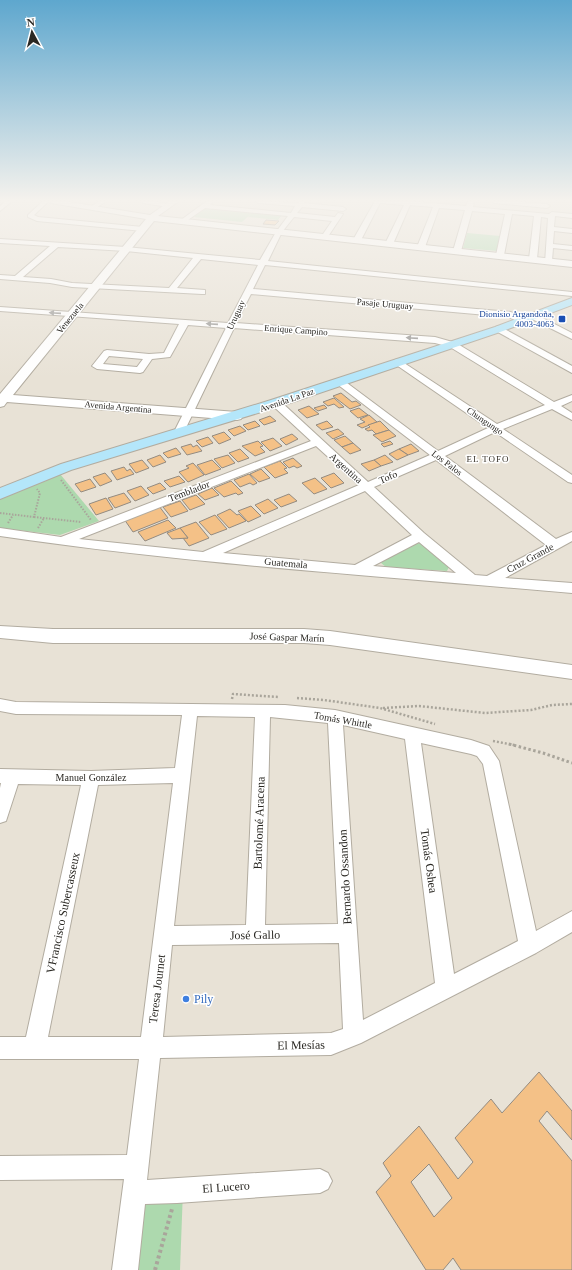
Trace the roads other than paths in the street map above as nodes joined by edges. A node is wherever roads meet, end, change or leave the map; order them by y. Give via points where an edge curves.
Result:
1 (38, 260) edge
2 (117, 260) edge
3 (195, 260) edge
4 (239, 260) edge
5 (265, 260) edge
6 (542, 260) edge
7 (548, 261) joint
8 (264, 263) junction
9 (572, 264) edge
10 (0, 277) edge
11 (17, 278) junction
12 (95, 287) junction
13 (171, 290) junction
14 (248, 291) junction
15 (202, 292) dead end
16 (572, 300) edge
17 (0, 309) edge
18 (73, 314) junction
19 (527, 318) junction
20 (185, 322) junction
21 (232, 325) junction
22 (499, 329) junction
23 (572, 336) edge
24 (450, 344) junction
25 (149, 357) junction
26 (398, 362) junction
27 (572, 370) edge
28 (340, 382) junction
29 (572, 398) edge
30 (1, 400) edge
31 (276, 403) junction
32 (554, 406) junction
33 (188, 413) junction
34 (237, 416) junction
35 (572, 417) edge
36 (496, 428) junction
37 (178, 434) junction
38 (317, 442) junction
39 (438, 456) junction
40 (572, 480) edge
41 (366, 486) junction
42 (0, 494) edge
43 (3, 530) edge
44 (420, 536) junction
45 (572, 536) edge
46 (62, 541) junction
47 (555, 545) junction
48 (204, 556) junction
49 (357, 569) junction
50 (471, 579) junction
51 (488, 581) junction
52 (572, 588) edge
53 (0, 632) edge
54 (572, 672) edge
55 (0, 705) edge
56 (190, 708) junction
57 (262, 711) junction
58 (335, 717) junction
59 (412, 733) junction
60 (182, 775) junction
61 (6, 776) edge
62 (91, 778) junction
63 (0, 815) edge
64 (572, 921) edge
65 (348, 933) junction
66 (163, 936) junction
67 (254, 936) junction
68 (529, 946) junction
69 (446, 989) junction
70 (354, 1036) junction
71 (35, 1047) junction
72 (0, 1048) edge
73 (150, 1048) junction
74 (136, 1167) junction
75 (0, 1168) edge
76 (320, 1181) dead end
77 (133, 1192) junction
78 (125, 1270) edge

1 - 11 street
2 - 12 street, Venezuela
3 - 13 street
4 - 8 street
5 - 8 street, Uruguay
6 - 7 street
7 - 9 street
8 - 14 street, Uruguay
8 - 16 street
10 - 11 street
11 - 12 street
12 - 13 street
12 - 18 street, Venezuela
13 - 15 street
14 - 19 street, Pasaje Uruguay
14 - 21 street, Uruguay
16 - 19 main road, Avenida La Paz
18 -> 17 street, Enrique Campino
18 - 20 street, Enrique Campino
18 - 30 street, Venezuela
19 - 22 main road, Avenida La Paz
19 - 23 street, Pasaje Uruguay
21 -> 20 street, Enrique Campino
20 - 25 street via 167,355
24 -> 21 street, Enrique Campino via 428,339
21 - 33 street, Uruguay
22 - 24 main road, Avenida La Paz
22 - 27 street
24 - 26 main road, Avenida La Paz
24 - 32 street, Enrique Campino
25 - 25 street via 108,352 97,366 140,370
26 - 28 main road, Avenida La Paz
26 - 36 street, Chungungo
28 - 31 main road, Avenida La Paz
28 - 39 street, Los Palos
29 - 32 street, Tofo
30 - 33 street, Avenida Argentina
31 - 34 main road, Avenida La Paz
31 - 38 street, Argentina
32 - 35 street, Enrique Campino
32 - 36 street, Tofo
33 - 34 street, Avenida Argentina
33 - 37 street, Uruguay
34 - 37 main road, Avenida La Paz
36 - 39 street, Tofo
36 - 40 street, Chungungo
37 - 42 main road, Avenida La Paz via 66,467
38 - 41 street, Argentina
38 - 46 street, Temblador
39 - 41 street, Tofo
39 - 47 street, Los Palos
41 - 44 street, Argentina
41 - 48 street, Tofo
43 - 46 street, Guatemala
44 - 49 street
44 - 50 street, Argentina
45 - 47 street, Cruz Grande
46 - 48 street, Guatemala
47 - 51 street, Cruz Grande
48 - 49 street, Guatemala
49 - 50 street, Guatemala
50 - 51 street, Guatemala
51 - 52 street, Guatemala
53 - 54 street, José Gaspar Marín via 53,636 304,636
55 - 56 street, Tomás Whittle via 16,708
56 - 57 street, Tomás Whittle
56 - 60 street, Teresa Journet
57 - 58 street, Tomás Whittle
57 - 67 street, Bartolomé Aracena
58 - 59 street, Tomás Whittle
58 - 65 street, Bernardo Ossandon
59 - 68 street, Tomás Whittle via 471,747 483,752 491,761
59 - 69 street, Tomás Oshea
60 - 62 street, Manuel González
60 - 66 street, Teresa Journet
61 - 62 street, Manuel González
61 - 63 street
62 - 71 street, VFrancisco Subercasseux
64 - 68 street, El Mesías
65 - 67 street, José Gallo
65 - 70 street, Bernardo Ossandon
66 - 67 street, José Gallo
66 - 73 street, Teresa Journet
68 - 69 street, El Mesías
69 - 70 street, El Mesías
70 - 73 street, El Mesías via 331,1044
71 - 72 street, El Mesías
71 - 73 street, El Mesías
73 - 74 street, Teresa Journet
74 - 75 street
74 - 77 street, Teresa Journet
76 - 77 street, El Lucero
77 - 78 street, Teresa Journet

